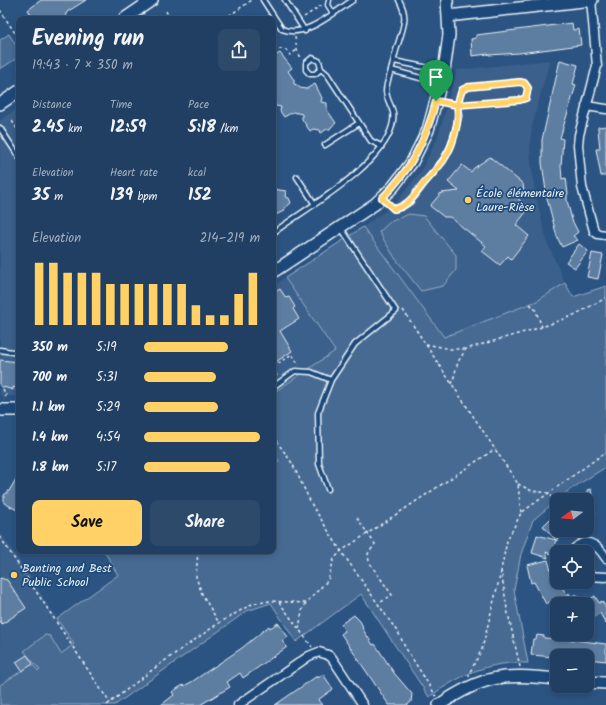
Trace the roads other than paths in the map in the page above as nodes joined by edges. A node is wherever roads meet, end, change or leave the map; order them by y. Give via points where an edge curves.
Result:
1 (152, 0) edge
2 (264, 0) edge
3 (285, 0) edge
4 (329, 0) edge
5 (353, 0) edge
6 (399, 0) edge
7 (447, 0) edge
8 (591, 0) edge
9 (345, 2) edge
10 (530, 3) edge
11 (333, 13) junction
12 (128, 16) edge
13 (274, 16) edge
14 (448, 16) junction
15 (276, 19) edge
16 (305, 31) junction
17 (394, 61) junction
18 (321, 69) junction
19 (391, 70) junction
20 (444, 71) junction
21 (441, 84) junction
22 (16, 93) edge
23 (436, 101) junction
24 (0, 104) edge
25 (457, 105) junction
26 (586, 106) junction
27 (606, 110) edge
28 (360, 123) junction
29 (0, 128) edge
30 (325, 145) dead end
31 (381, 146) junction
32 (16, 152) edge
33 (296, 178) dead end
34 (382, 198) junction
35 (314, 203) junction
36 (340, 228) junction
37 (276, 231) edge
38 (606, 235) edge
39 (276, 270) edge
40 (0, 350) edge
41 (16, 353) edge
42 (331, 380) junction
43 (276, 384) edge
44 (0, 410) edge
45 (16, 410) edge
46 (328, 489) dead end
47 (582, 545) edge
48 (606, 558) edge
49 (594, 576) edge
50 (606, 577) edge
51 (550, 678) edge
52 (594, 683) edge
53 (606, 684) edge
54 (445, 703) edge
55 (238, 705) edge
56 (363, 705) edge

1 - 12 street
2 - 13 lane
3 - 16 lane
4 - 11 lane via 328,5
5 - 9 lane
6 - 17 lane via 404,12 404,26
7 - 14 street
8 - 10 street
8 - 26 street via 597,66
9 - 11 lane
10 - 14 street
11 - 16 lane
14 - 20 street via 448,44
15 - 16 lane via 282,29 295,33
17 - 19 lane
17 - 20 lane
18 - 18 lane via 318,73 312,74 306,70 307,60 315,58
18 - 28 lane
19 - 21 lane
19 - 31 lane via 386,91 393,109 393,117 389,135
20 - 21 street
21 - 23 street
22 - 24 street
23 - 25 lane
23 - 34 street via 428,130 417,155 399,181
25 - 25 lane via 520,100 526,98 528,88 520,82 468,87 462,90
25 - 34 lane via 459,116 451,146 410,202 394,209
26 - 27 street
26 - 38 street via 578,145 582,187 594,231
28 - 30 lane
28 - 31 lane via 371,141
29 - 32 lane
31 - 35 lane via 365,166
33 - 35 lane
34 - 36 street
35 - 37 lane
36 - 39 street
36 - 42 lane via 396,311 355,344
40 - 41 lane
42 - 43 lane via 311,372 295,371
42 - 46 lane via 318,413 320,464
44 - 45 street
47 - 48 street via 589,543 597,546
49 - 50 street
51 - 54 street via 521,676 497,678 469,686
52 - 53 street
55 - 56 street via 315,653 323,652 328,655

